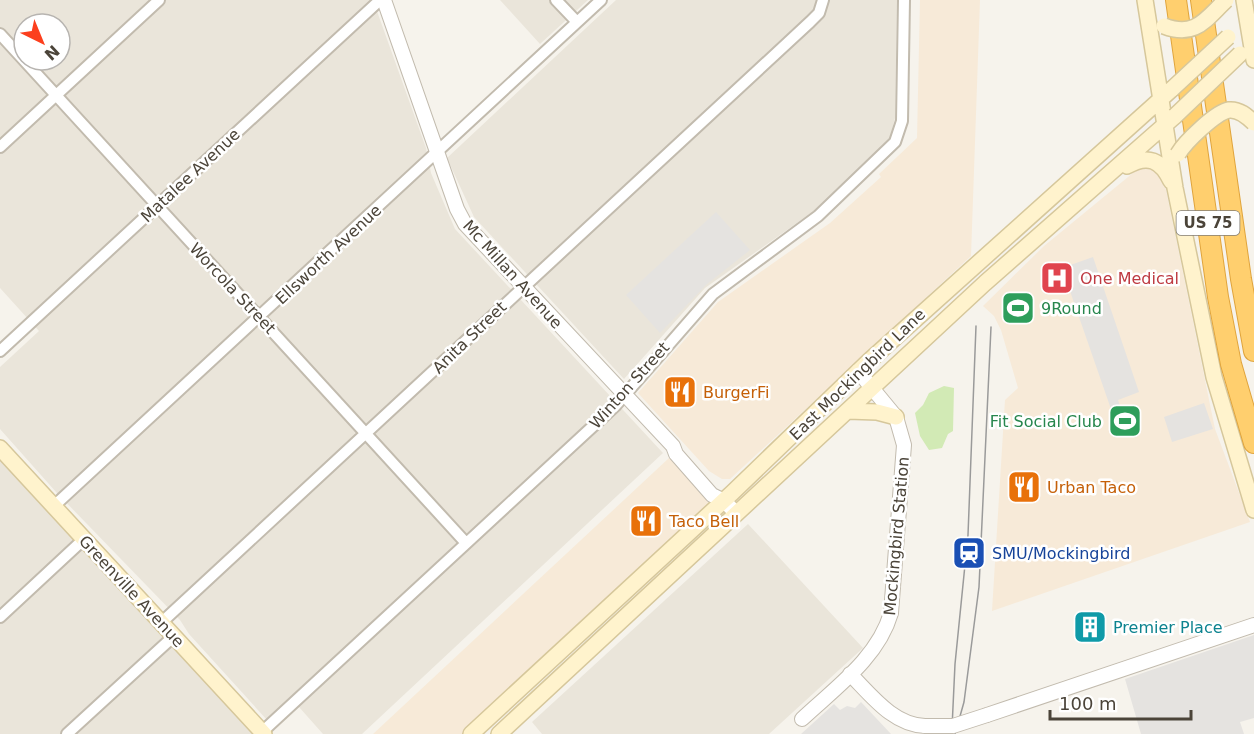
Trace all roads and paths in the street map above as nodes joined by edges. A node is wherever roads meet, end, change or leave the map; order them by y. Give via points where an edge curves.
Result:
1 (159, 0) edge
2 (382, 0) edge
3 (556, 0) edge
4 (601, 0) edge
5 (823, 0) edge
6 (904, 0) edge
7 (1176, 0) edge
8 (1201, 0) edge
9 (1226, 0) edge
10 (1244, 0) edge
11 (1146, 5) edge
12 (1251, 16) edge
13 (577, 22) junction
14 (0, 34) edge
15 (1253, 42) edge
16 (1247, 57) edge
17 (1167, 93) junction
18 (56, 95) junction
19 (1171, 120) junction
20 (1254, 123) edge
21 (0, 147) edge
22 (438, 152) junction
23 (1175, 159) junction
24 (1104, 180) junction
25 (1175, 188) junction
26 (157, 206) junction
27 (1026, 218) junction
28 (1041, 233) junction
29 (523, 286) junction
30 (922, 313) junction
31 (260, 317) junction
32 (937, 329) junction
33 (0, 351) edge
34 (1254, 351) edge
35 (858, 371) junction
36 (874, 388) junction
37 (624, 395) junction
38 (848, 411) junction
39 (896, 417) junction
40 (802, 427) junction
41 (367, 434) junction
42 (815, 441) junction
43 (1254, 443) edge
44 (0, 448) edge
45 (724, 501) junction
46 (54, 506) junction
47 (1254, 510) edge
48 (736, 513) junction
49 (84, 538) junction
50 (466, 543) junction
51 (614, 602) junction
52 (628, 615) junction
53 (0, 617) edge
54 (162, 622) junction
55 (1254, 625) edge
56 (174, 636) junction
57 (850, 674) junction
58 (525, 684) junction
59 (538, 698) junction
60 (802, 719) dead end
61 (263, 733) edge
62 (68, 734) edge
63 (471, 734) edge
64 (499, 734) edge

1 - 18 street
2 - 22 street, Mc Millan Avenue
2 - 26 street, Matalee Avenue
3 - 13 street
4 - 13 street, Ellsworth Avenue
5 - 29 street, Anita Street via 819,13 810,22
6 - 37 street, Winton Street via 902,121 895,142 818,216 713,294
7 - 43 highway, US 75 via 1218,297 1231,364
8 - 34 highway, US 75
9 - 11 main road, bridge via 1199,26 1179,32 1164,26
10 - 12 main road
11 - 17 main road
12 - 15 main road
12 - 17 main road, East Mockingbird Lane, bridge
13 - 22 street, Ellsworth Avenue
14 - 18 street, Worcola Street
15 - 16 main road, East Mockingbird Lane
16 - 19 main road, East Mockingbird Lane, bridge
17 - 19 main road
17 - 27 main road, East Mockingbird Lane
18 - 21 street
18 - 26 street, Worcola Street
19 - 23 main road
19 - 24 main road, East Mockingbird Lane
20 - 23 main road, bridge via 1236,110 1220,113 1185,144
22 - 29 street, Mc Millan Avenue via 465,224
22 - 31 street, Ellsworth Avenue
23 - 25 main road
24 - 25 main road via 1138,160 1149,158 1162,165
24 - 28 main road, East Mockingbird Lane
25 - 47 main road via 1214,377
26 - 31 street, Worcola Street
26 - 33 street, Matalee Avenue
27 - 28 main road
27 - 30 main road, East Mockingbird Lane
28 - 32 main road, East Mockingbird Lane
29 - 37 street, Mc Millan Avenue
29 - 41 street, Anita Street
30 - 32 main road
30 - 35 main road, East Mockingbird Lane
31 - 41 street, Worcola Street
31 - 46 street, Ellsworth Avenue
32 - 36 main road, East Mockingbird Lane
35 - 36 street, Mockingbird Station
35 - 40 main road, East Mockingbird Lane
36 - 38 main road, East Mockingbird Lane
36 - 39 street, Mockingbird Station
37 - 45 street, Mc Millan Avenue via 673,446 706,489
37 - 50 street, Winton Street
38 - 39 main road
38 - 42 main road, East Mockingbird Lane
39 - 57 street, Mockingbird Station via 904,445 891,614 881,640
40 - 42 main road
40 - 45 main road, East Mockingbird Lane
41 - 50 street, Worcola Street
41 - 54 street, Anita Street
42 - 48 main road, East Mockingbird Lane
44 - 46 main road, Greenville Avenue
45 - 48 street, Mc Millan Avenue
45 - 51 main road, East Mockingbird Lane
46 - 49 main road, Greenville Avenue
48 - 52 main road, East Mockingbird Lane
49 - 53 street
49 - 54 main road, Greenville Avenue
50 - 61 street, Winton Street
51 - 52 main road
51 - 58 main road, East Mockingbird Lane
52 - 59 main road, East Mockingbird Lane
54 - 56 main road, Greenville Avenue
55 - 57 street, bridge via 953,726 909,724 894,716
56 - 61 main road, Greenville Avenue
56 - 62 street
57 - 60 street, Mockingbird Station
58 - 59 main road
58 - 63 main road, East Mockingbird Lane
59 - 64 main road, East Mockingbird Lane

